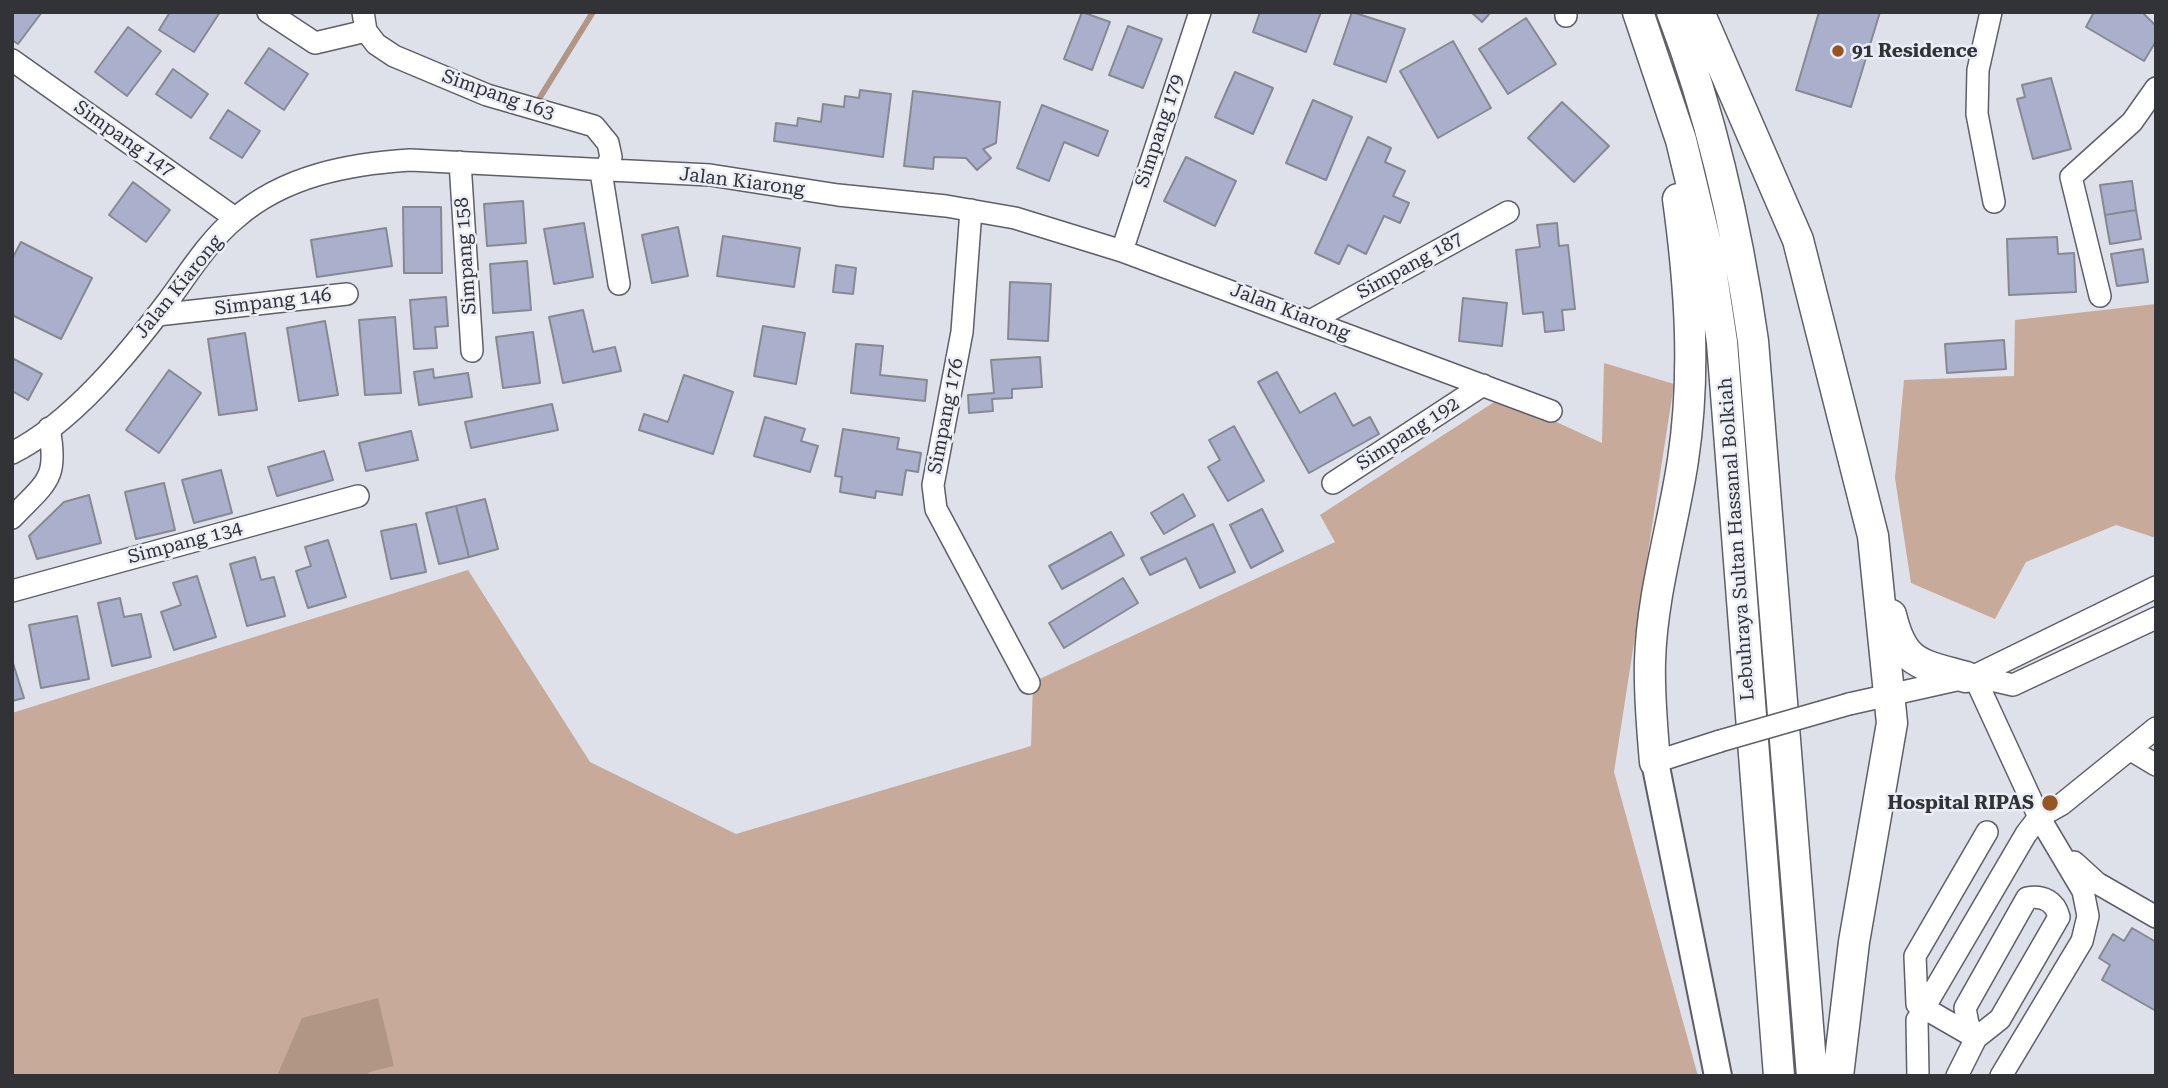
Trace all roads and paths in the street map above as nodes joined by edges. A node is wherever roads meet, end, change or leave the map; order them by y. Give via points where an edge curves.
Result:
1 (268, 12) edge
2 (1200, 12) edge
3 (1638, 12) edge
4 (1672, 12) edge
5 (1699, 12) edge
6 (1991, 12) edge
7 (365, 21) edge
8 (12, 60) edge
9 (2156, 88) edge
10 (460, 162) junction
11 (607, 168) junction
12 (1994, 202) dead end
13 (971, 210) junction
14 (1508, 212) dead end
15 (235, 218) junction
16 (1122, 250) junction
17 (619, 284) dead end
18 (346, 294) dead end
19 (2100, 296) dead end
20 (157, 315) junction
21 (1312, 320) junction
22 (472, 351) dead end
23 (1483, 385) junction
24 (1551, 411) dead end
25 (49, 428) junction
26 (12, 453) edge
27 (1333, 483) dead end
28 (358, 496) dead end
29 (12, 518) edge
30 (1872, 536) junction
31 (2156, 587) edge
32 (12, 591) edge
33 (2156, 618) edge
34 (1970, 676) junction
35 (1029, 683) dead end
36 (1890, 693) junction
37 (2156, 728) edge
38 (2131, 750) junction
39 (1655, 762) junction
40 (2156, 765) edge
41 (2039, 817) junction
42 (1987, 832) dead end
43 (2058, 845) junction
44 (2156, 917) edge
45 (1924, 1008) junction
46 (1976, 1038) junction
47 (1718, 1076) edge
48 (1779, 1076) edge
49 (1812, 1076) edge
50 (1838, 1076) edge
51 (1918, 1076) edge
52 (1956, 1076) edge
53 (2001, 1076) edge

1 - 7 street via 315,43
2 - 16 street, Simpang 179
3 - 39 highway via 1677,195 1689,281 1690,380 1683,460 1650,658
3 - 48 highway, Lebuhraya Sultan Hassanal Bolkiah via 1681,140 1709,256 1722,342
4 - 49 highway, Lebuhraya Sultan Hassanal Bolkiah via 1723,168 1753,341
5 - 30 highway via 1798,240
6 - 12 street via 1978,70 1977,114
7 - 11 street, Simpang 163 via 376,44 394,56 487,95 594,126 608,143 611,157
8 - 15 street, Simpang 147
9 - 19 street via 2132,122 2071,177
10 - 11 street, Jalan Kiarong
10 - 15 street, Jalan Kiarong via 360,163 285,188
10 - 22 street, Simpang 158
11 - 13 street, Jalan Kiarong via 710,175
11 - 17 street, Simpang 163 via 602,178
13 - 16 street, Jalan Kiarong via 1016,218
13 - 35 street, Simpang 176 via 962,332 933,485 936,509
14 - 21 street, Simpang 187
15 - 20 street, Jalan Kiarong
16 - 21 street, Jalan Kiarong
18 - 20 street, Simpang 146
20 - 25 street, Jalan Kiarong via 124,355
21 - 23 street, Jalan Kiarong
23 - 24 street, Jalan Kiarong
23 - 27 street, Simpang 192
25 - 26 street, Jalan Kiarong
25 - 29 street via 53,471
28 - 32 street, Simpang 134
30 - 34 highway via 1903,651 1926,665
30 - 36 highway
31 - 34 street
33 - 34 street via 2013,685
34 - 36 street
34 - 41 street
36 - 39 street, bridge
36 - 50 highway via 1892,723 1854,942
37 - 38 street
38 - 40 street
38 - 41 street
39 - 47 main road
41 - 43 street
41 - 45 street
42 - 45 street via 1915,956 1917,1004
43 - 44 street via 2097,883
43 - 53 street via 2083,891 2088,916 2082,941
45 - 46 street
45 - 51 street via 1915,1038
46 - 46 street via 1965,1008 2027,898 2049,900 2059,917 2000,1019
46 - 52 street

